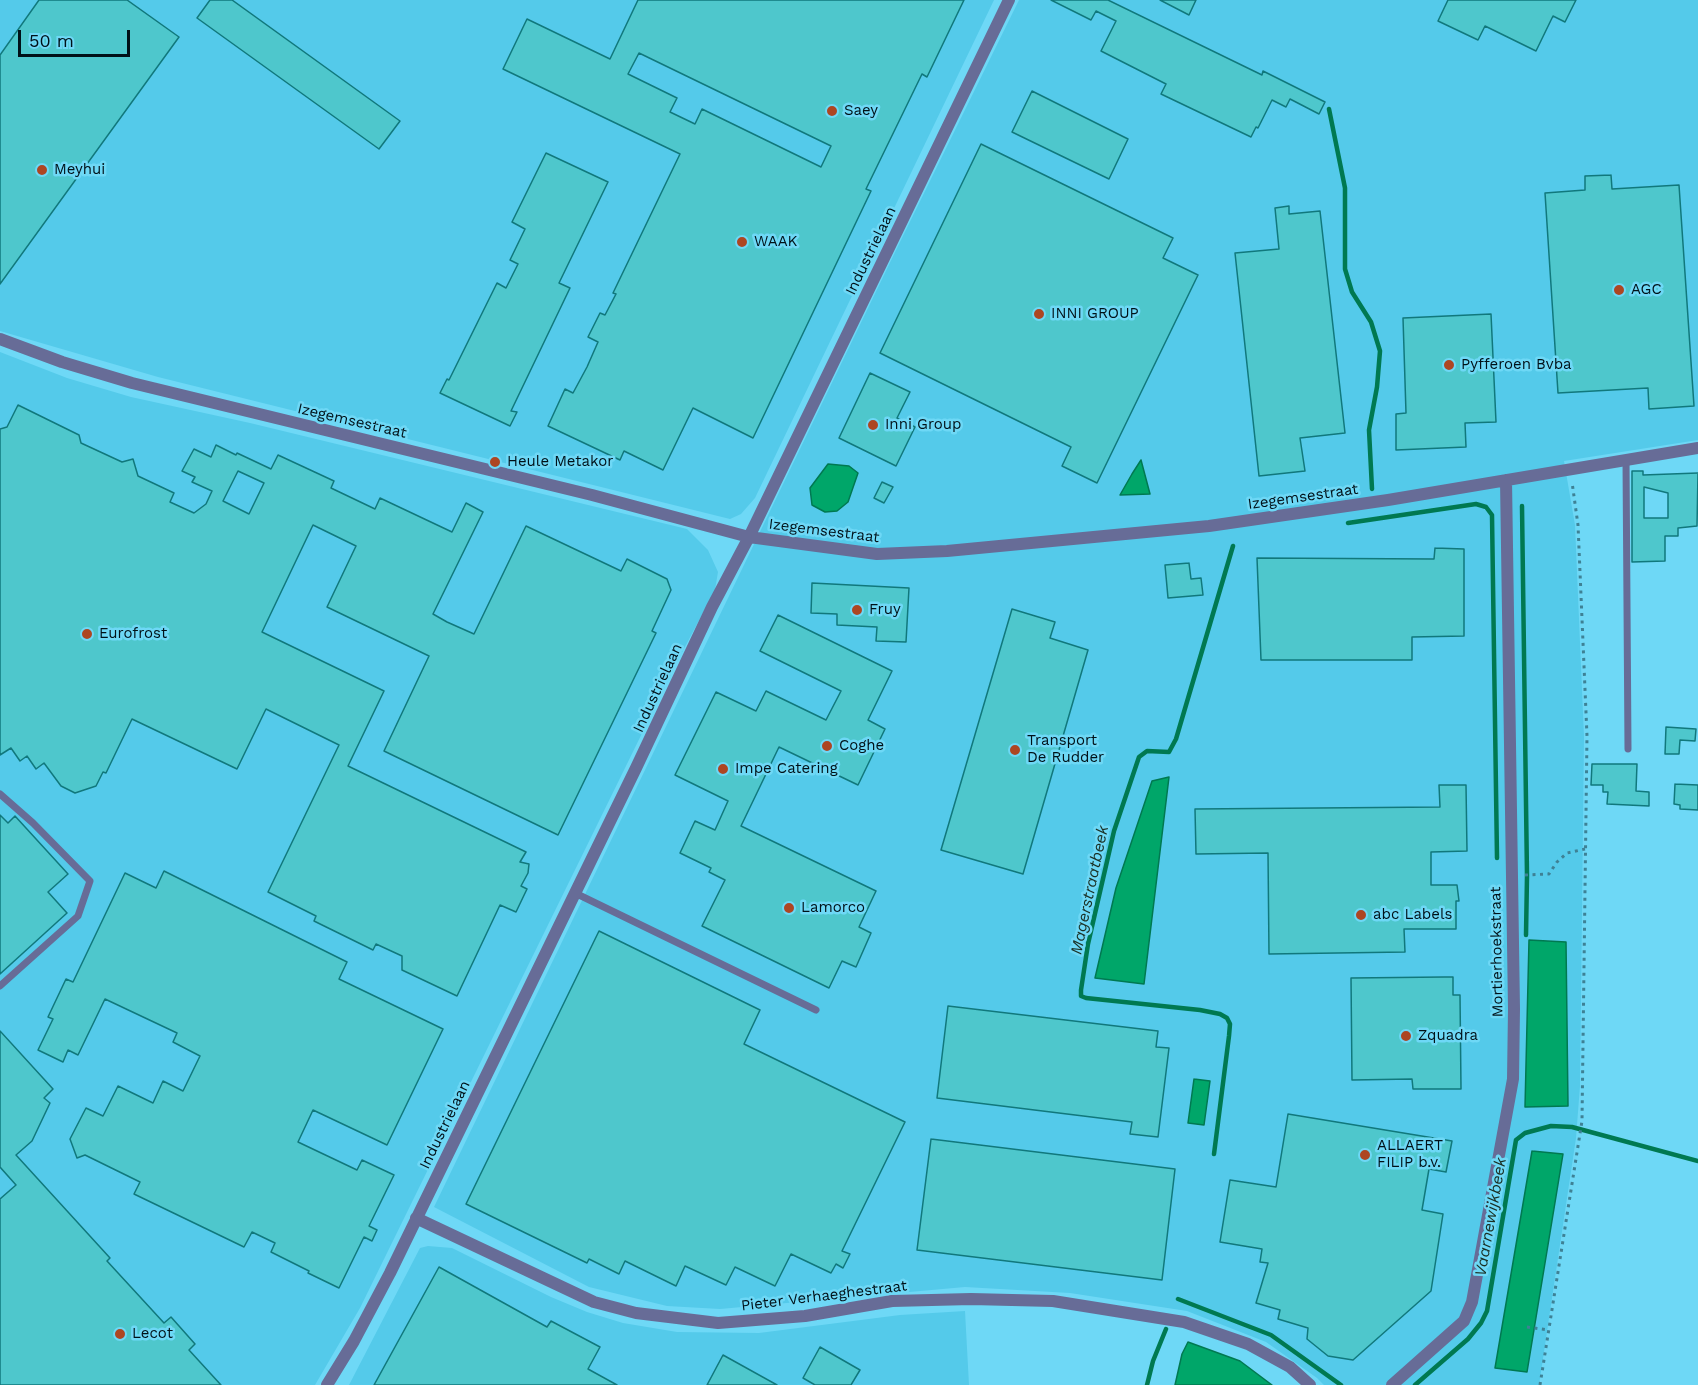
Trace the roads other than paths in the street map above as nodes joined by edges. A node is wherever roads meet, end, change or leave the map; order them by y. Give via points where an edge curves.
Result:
1 (1009, 0) edge
2 (0, 339) edge
3 (1698, 448) edge
4 (1626, 460) junction
5 (1506, 480) junction
6 (750, 537) junction
7 (1628, 749) dead end
8 (0, 794) edge
9 (575, 893) junction
10 (0, 986) edge
11 (816, 1010) dead end
12 (417, 1218) junction
13 (327, 1385) edge
14 (1310, 1385) edge
15 (1392, 1385) edge

1 - 6 street, Industrielaan
2 - 6 street, Izegemsestraat via 132,383
3 - 4 street, Izegemsestraat
4 - 5 street, Izegemsestraat
4 - 7 lane
5 - 6 street, Izegemsestraat via 1209,526 947,551 877,554
5 - 15 street, Mortierhoekstraat via 1513,1079 1472,1302 1464,1321
6 - 9 street, Industrielaan via 712,607
8 - 10 lane via 90,881 78,916
9 - 11 lane
9 - 12 street, Industrielaan
12 - 13 street, Industrielaan
12 - 14 street, Pieter Verhaeghestraat via 594,1302 636,1313 718,1323 805,1316 892,1301 1053,1301 1184,1322 1248,1344 1290,1367

